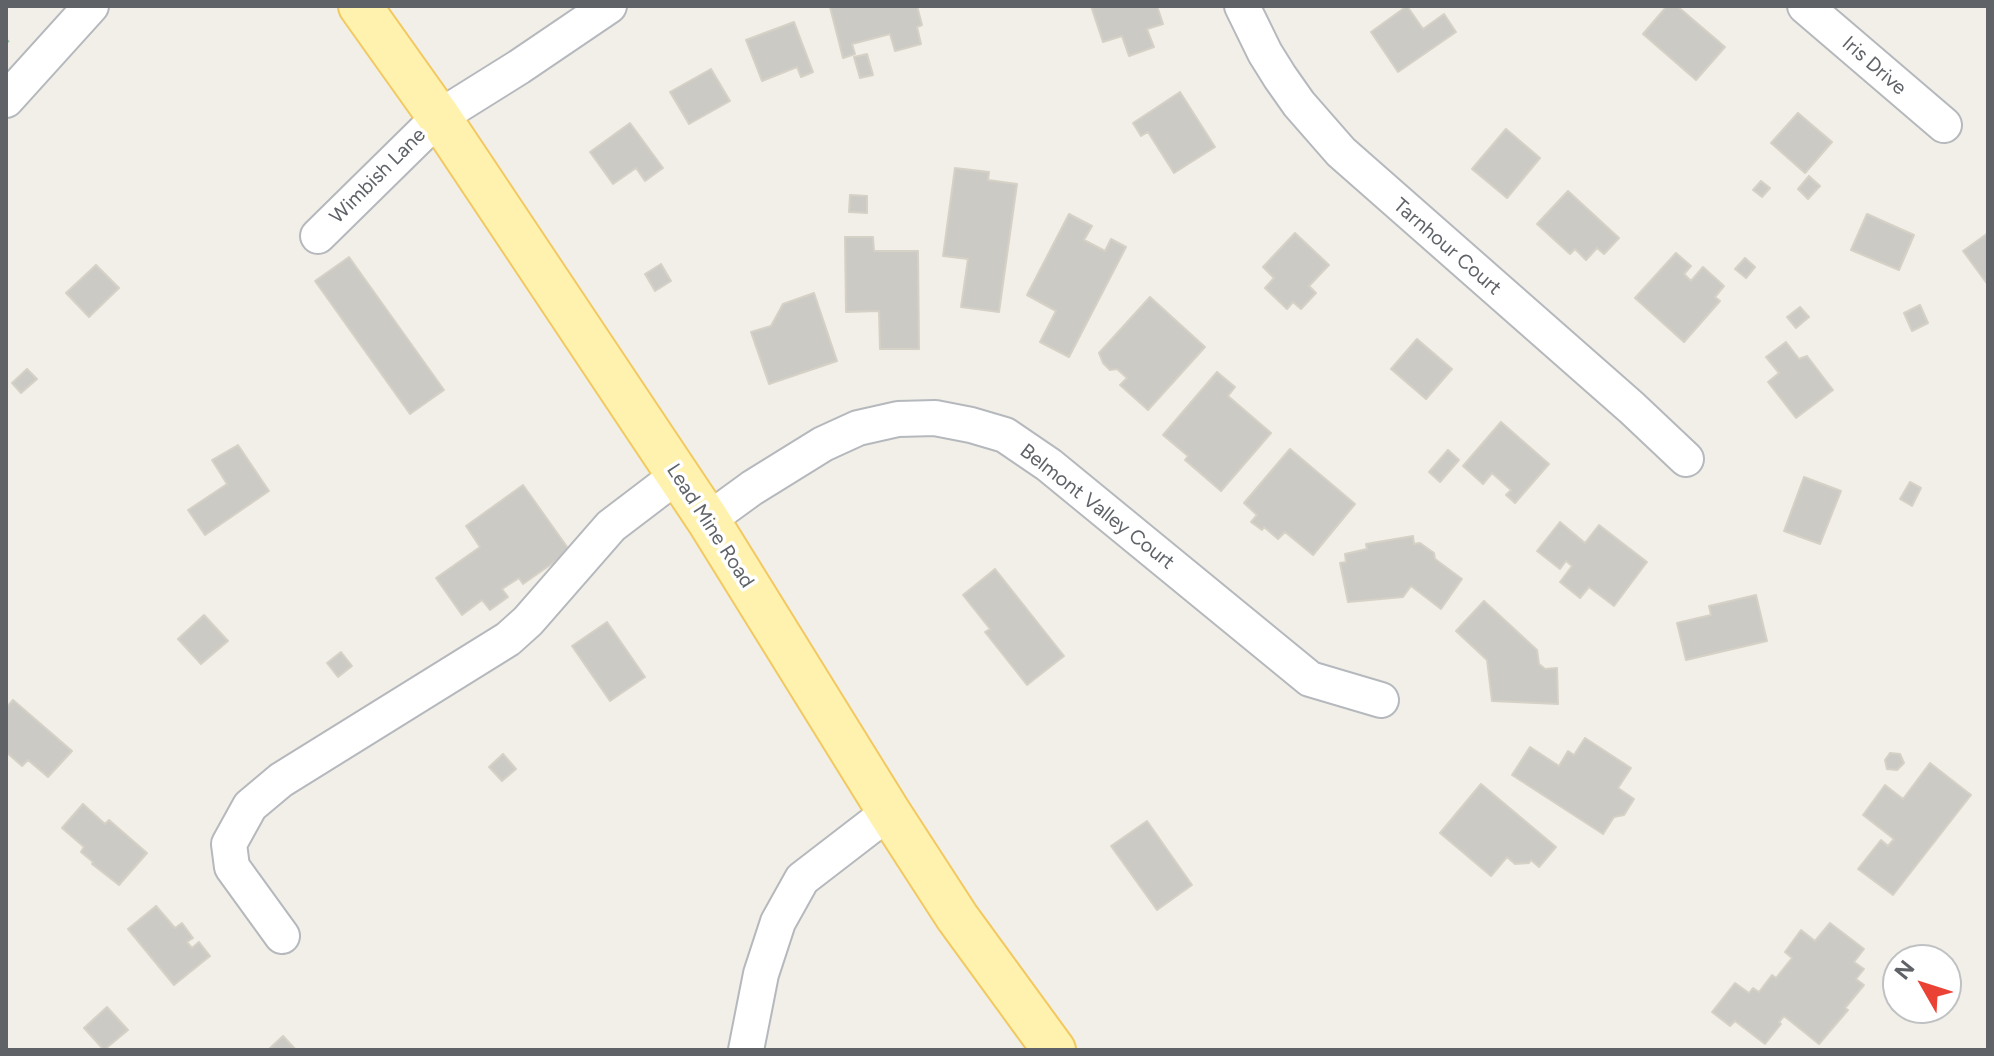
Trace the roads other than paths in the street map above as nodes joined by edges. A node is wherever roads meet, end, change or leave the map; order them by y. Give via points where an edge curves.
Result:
1 (91, 6) edge
2 (360, 6) edge
3 (609, 6) edge
4 (1242, 6) edge
5 (1805, 6) edge
6 (6, 100) edge
7 (439, 117) junction
8 (1944, 125) dead end
9 (318, 236) dead end
10 (1686, 459) dead end
11 (678, 475) junction
12 (708, 520) junction
13 (1381, 700) dead end
14 (889, 812) junction
15 (282, 936) dead end
16 (746, 1050) edge
17 (1054, 1050) edge

1 - 6 street
2 - 7 main road, Lead Mine Road
3 - 7 street, Wimbish Lane
4 - 10 street, Tarnhour Court via 1280,77 1341,152
5 - 8 street, Iris Drive
7 - 9 street, Wimbish Lane
7 - 11 main road, Lead Mine Road
11 - 12 main road, Lead Mine Road
11 - 15 street via 611,526 508,639 281,780 250,806 229,844 232,867
12 - 13 street, Belmont Valley Court via 823,444 858,428 935,418 971,425 1005,435 1049,465 1310,679
12 - 14 main road, Lead Mine Road
14 - 16 street via 802,879 778,922
14 - 17 main road, Lead Mine Road

